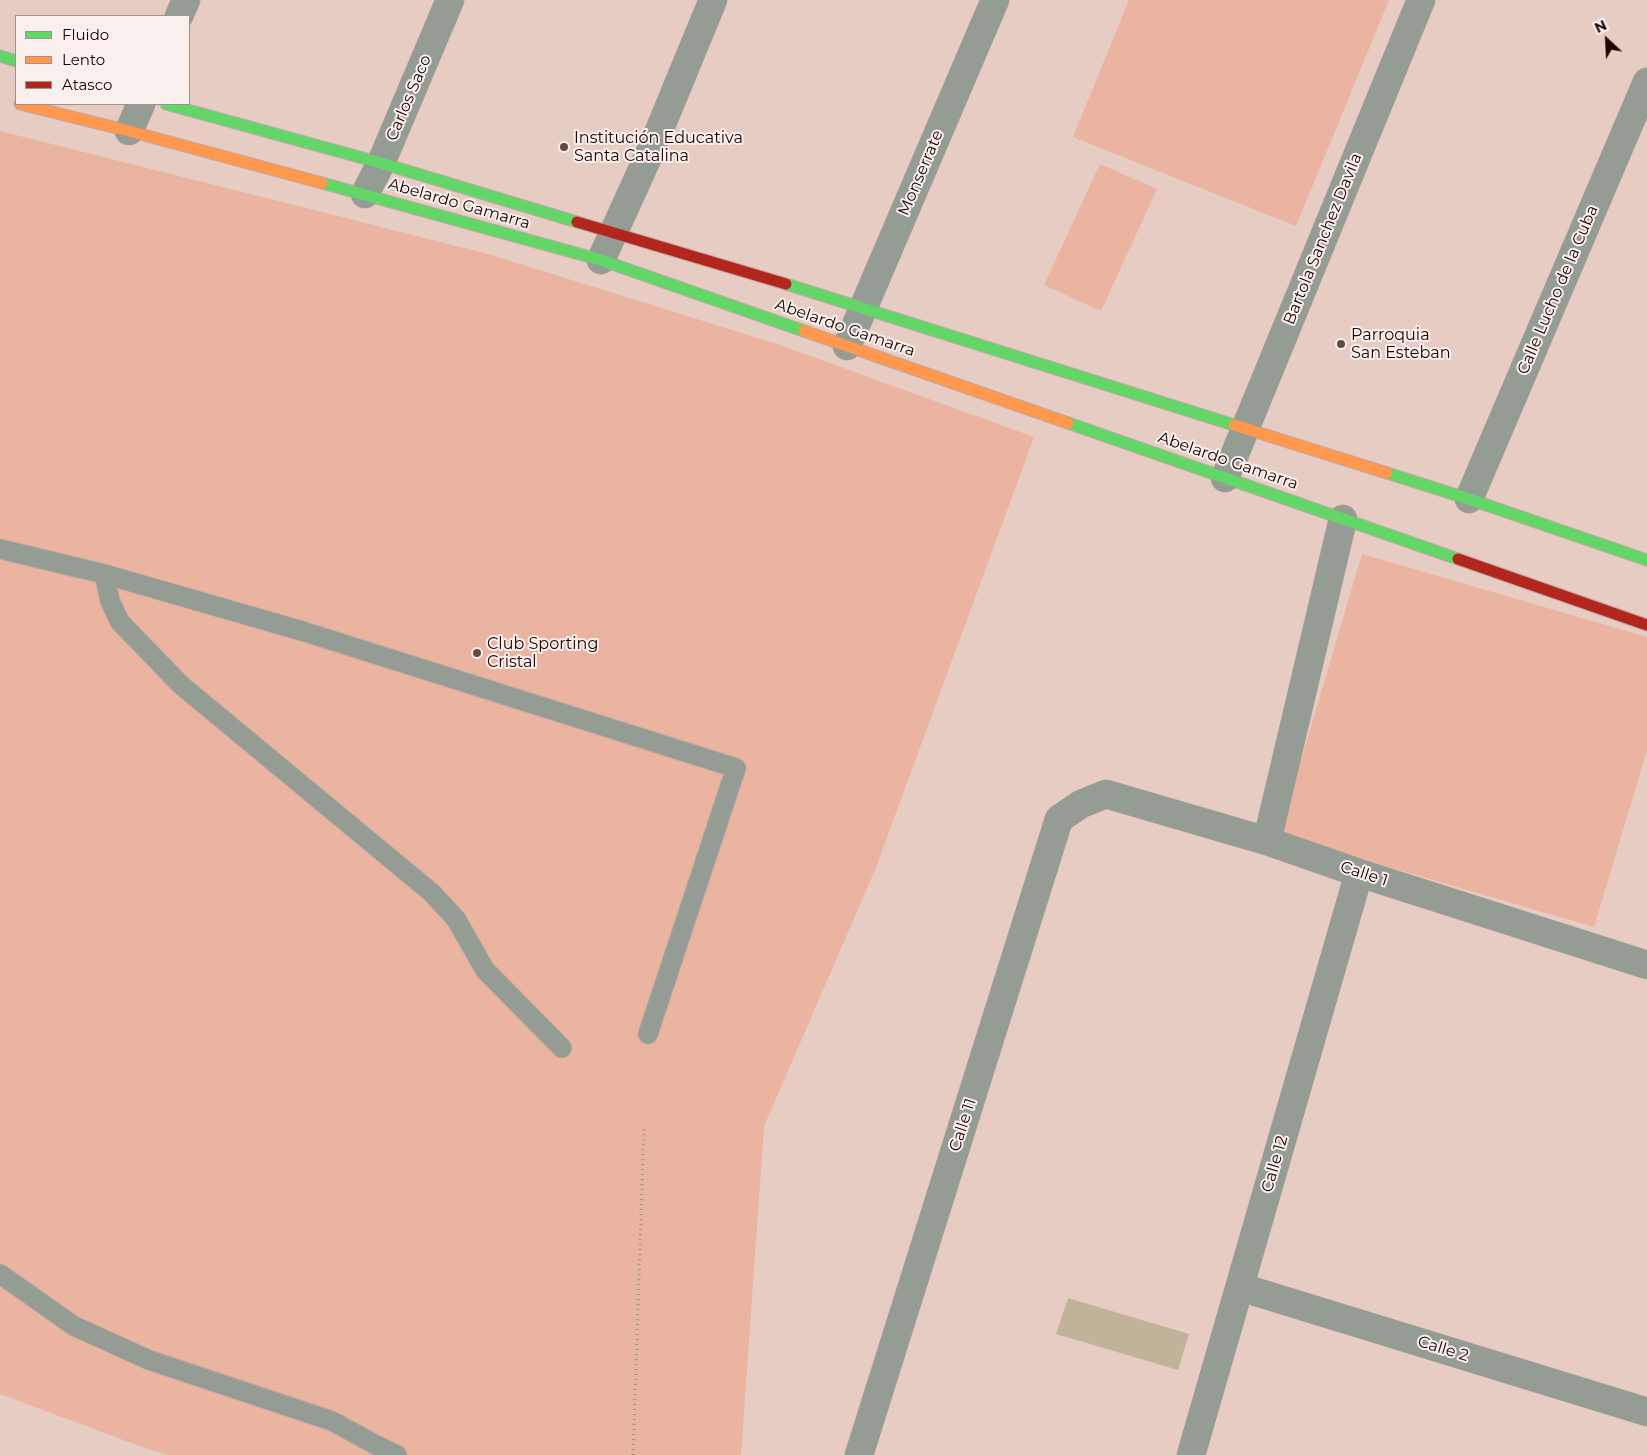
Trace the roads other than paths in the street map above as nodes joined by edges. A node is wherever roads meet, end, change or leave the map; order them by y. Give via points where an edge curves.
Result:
1 (186, 0) edge
2 (450, 0) edge
3 (714, 0) edge
4 (996, 0) edge
5 (1421, 0) edge
6 (179, 15) edge
7 (0, 56) edge
8 (15, 61) edge
9 (1647, 82) edge
10 (24, 105) edge
11 (141, 105) edge
12 (170, 105) edge
13 (129, 131) junction
14 (381, 163) junction
15 (365, 194) junction
16 (614, 232) junction
17 (601, 260) junction
18 (863, 307) junction
19 (846, 346) junction
20 (1246, 427) junction
21 (1225, 478) junction
22 (1470, 499) junction
23 (1343, 519) junction
24 (0, 549) edge
25 (1647, 560) edge
26 (104, 574) junction
27 (1647, 625) edge
28 (1081, 804) joint
29 (1266, 841) junction
30 (1359, 873) junction
31 (1647, 965) edge
32 (648, 1034) dead end
33 (562, 1048) dead end
34 (0, 1274) edge
35 (1240, 1287) junction
36 (1647, 1412) edge
37 (397, 1455) edge
38 (859, 1455) edge
39 (1191, 1455) edge

1 - 6 street
2 - 14 street, Carlos Saco
3 - 16 street
4 - 18 street, Monserrate
5 - 20 street, Bartola Sanchez Davila
7 - 8 street
9 - 22 street, Calle Lucho de la Cuba
10 - 13 street, Abelardo Gamarra
11 - 13 street
12 - 14 street, Abelardo Gamarra
13 - 15 street, Abelardo Gamarra
14 - 15 street, Carlos Saco
14 - 16 street, Abelardo Gamarra
15 - 17 street, Abelardo Gamarra
16 - 17 street
16 - 18 street, Abelardo Gamarra
17 - 19 street, Abelardo Gamarra
18 - 19 street, Monserrate
18 - 20 street, Abelardo Gamarra
19 - 21 street, Abelardo Gamarra
20 - 21 street, Bartola Sanchez Davila
20 - 22 street, Abelardo Gamarra
21 - 23 street, Abelardo Gamarra
22 - 25 street, Abelardo Gamarra
23 - 27 street, Abelardo Gamarra
23 - 29 street
24 - 26 lane
26 - 32 lane via 302,631 736,768
26 - 33 lane via 110,601 127,630 182,685 432,892 456,919 486,970
28 - 29 street, Calle 1 via 1106,794
28 - 38 street, Calle 11 via 1059,819
29 - 30 street, Calle 1
30 - 31 street, Calle 1
30 - 35 street, Calle 12
34 - 37 lane via 74,1326 149,1360 332,1421
35 - 36 street, Calle 2
35 - 39 street, Calle 12

